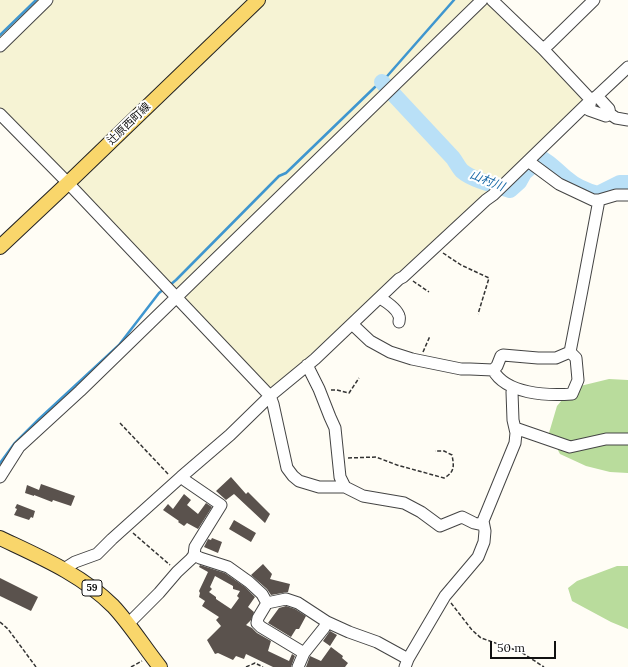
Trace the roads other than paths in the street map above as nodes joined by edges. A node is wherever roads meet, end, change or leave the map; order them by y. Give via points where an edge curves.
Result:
1 (47, 0) edge
2 (258, 0) edge
3 (482, 0) edge
4 (492, 0) edge
5 (594, 0) edge
6 (0, 46) edge
7 (543, 49) junction
8 (628, 67) edge
9 (594, 98) junction
10 (0, 114) edge
11 (610, 114) junction
12 (628, 120) edge
13 (528, 161) junction
14 (68, 183) junction
15 (628, 195) edge
16 (599, 200) junction
17 (0, 247) edge
18 (176, 297) junction
19 (380, 298) junction
20 (399, 322) dead end
21 (352, 324) junction
22 (570, 352) junction
23 (307, 365) junction
24 (493, 370) junction
25 (514, 388) junction
26 (270, 396) junction
27 (515, 428) junction
28 (628, 439) edge
29 (0, 477) edge
30 (178, 479) junction
31 (345, 487) junction
32 (484, 526) junction
33 (0, 538) edge
34 (194, 555) junction
35 (64, 569) junction
36 (267, 603) junction
37 (327, 622) junction
38 (128, 624) junction
39 (304, 653) junction
40 (407, 663) edge
41 (160, 667) edge
42 (298, 667) edge

1 - 6 street
2 - 14 main road, 辻原西町線
3 - 18 street
4 - 7 street
5 - 7 street
7 - 9 street
8 - 9 street
9 - 11 street via 609,109
9 - 11 street via 589,110 606,116
9 - 13 street
10 - 14 street
11 - 12 street
13 - 16 street via 559,184 593,200
13 - 19 street
14 - 17 main road, 辻原西町線
14 - 18 street
15 - 16 street via 616,195
16 - 22 street
18 - 26 street
18 - 29 street via 19,446
19 - 20 street via 396,311
19 - 21 street
21 - 23 street
21 - 24 street via 370,340 390,352 412,360 461,370
22 - 24 street via 556,358 503,355
22 - 25 street via 576,358 578,380 572,394 541,394
23 - 26 street
23 - 31 street via 335,428 340,477
24 - 25 street via 496,376
25 - 27 street via 512,392
26 - 30 street via 230,435
26 - 31 street via 287,468 293,476 299,481 319,487
27 - 28 street via 570,447 606,439
27 - 32 street via 515,443 483,520
30 - 34 street via 186,481 221,505 195,548
30 - 35 street via 97,554 74,562
31 - 32 street via 363,496 404,503 440,526 462,517
32 - 40 street via 484,542 478,557 445,596
33 - 35 main road, 59
34 - 36 street via 228,567 262,594
34 - 38 street
35 - 38 main road, 59 via 88,585
36 - 37 street via 286,599 298,603
36 - 39 street via 257,623
37 - 39 street
37 - 40 street via 377,642
38 - 41 main road, 59
39 - 42 street

